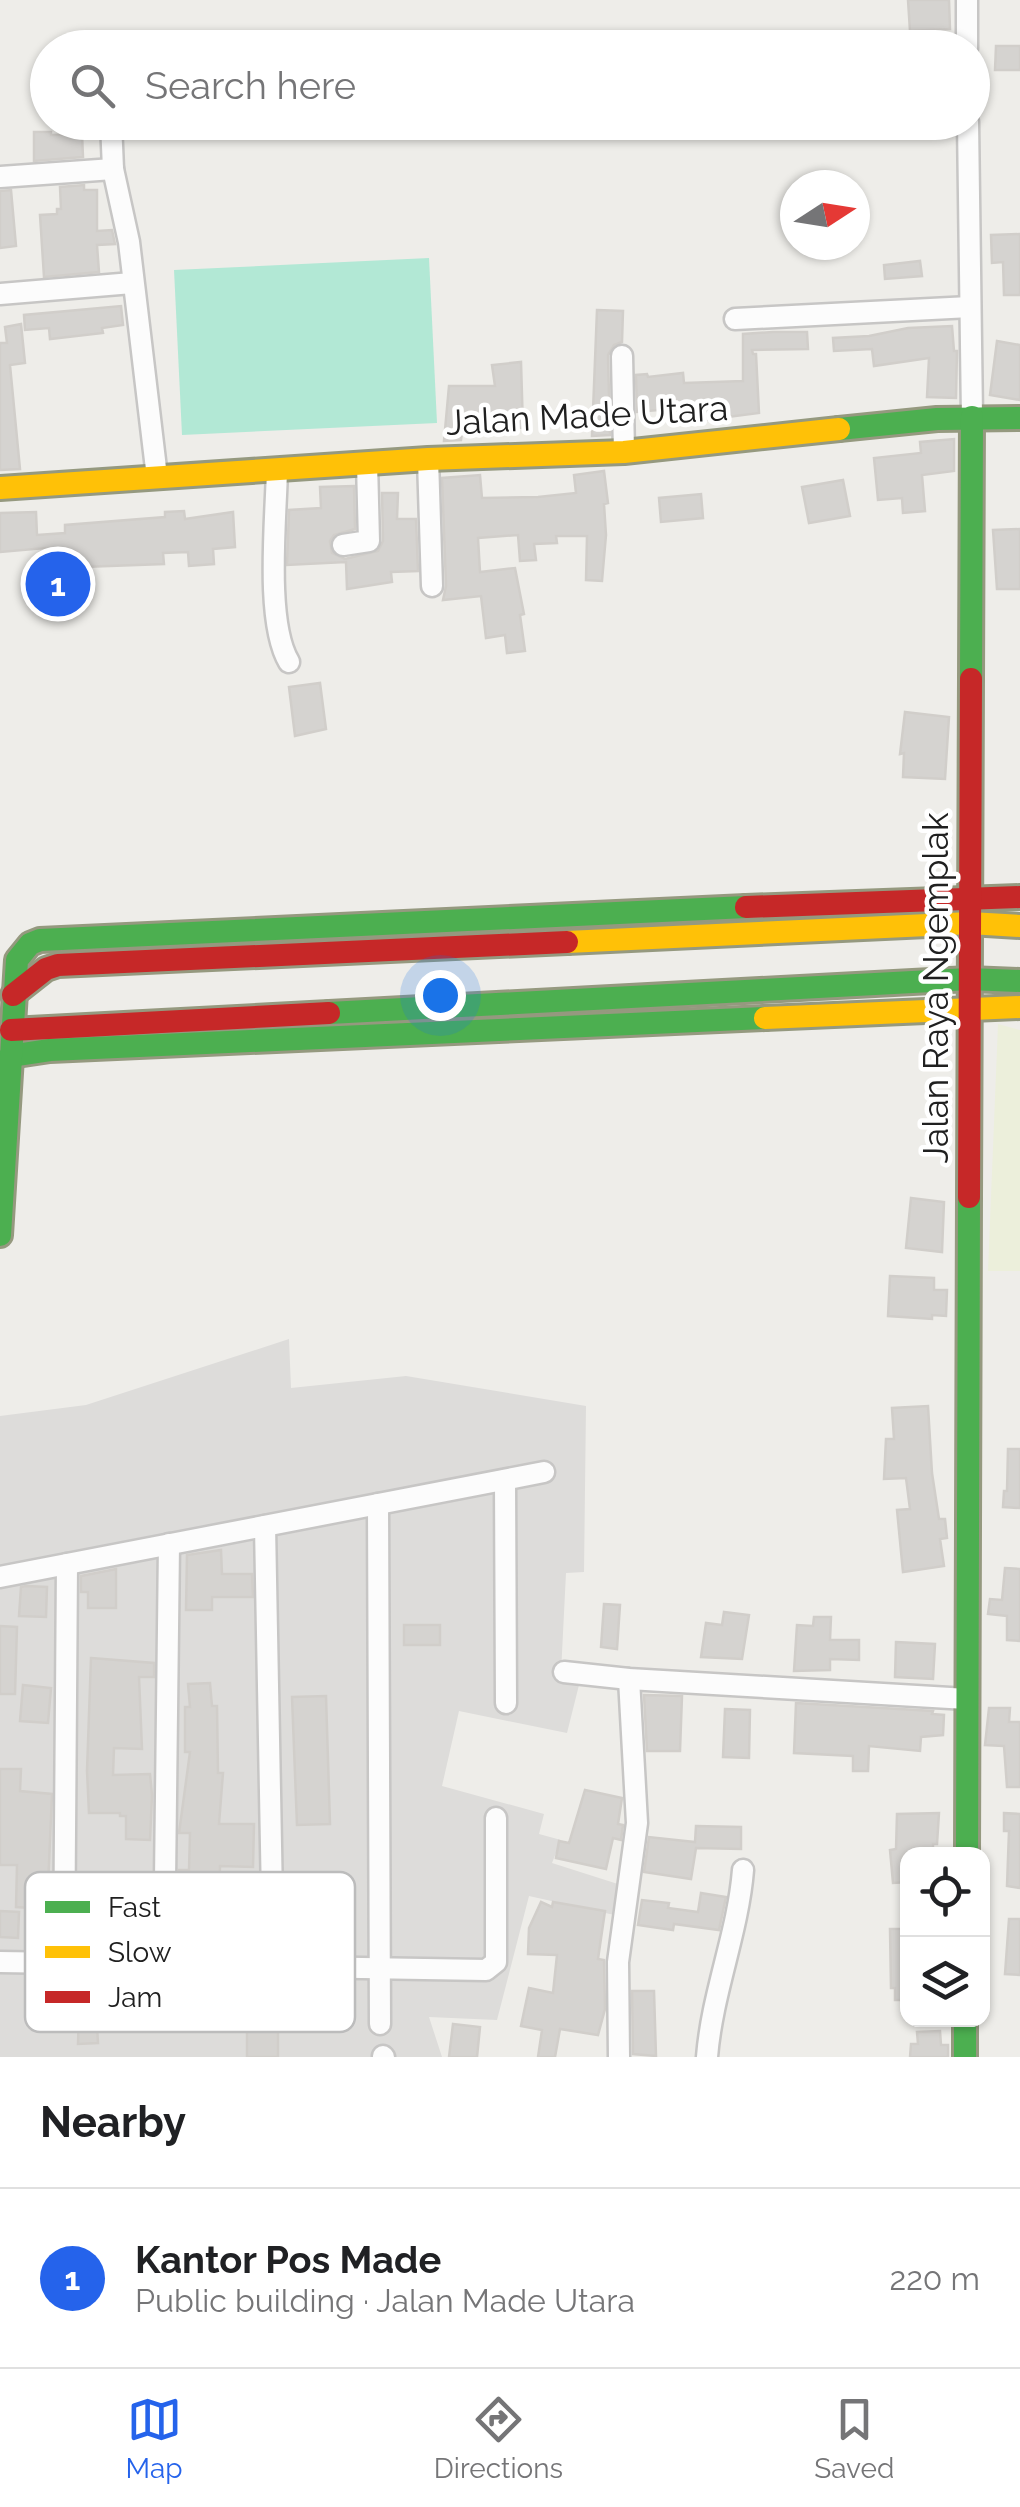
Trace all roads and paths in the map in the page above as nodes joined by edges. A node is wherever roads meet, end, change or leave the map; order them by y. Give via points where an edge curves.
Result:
1 (967, 0) edge
2 (967, 30) edge
3 (112, 140) edge
4 (968, 140) edge
5 (113, 169) junction
6 (0, 178) edge
7 (132, 282) junction
8 (0, 294) edge
9 (970, 306) junction
10 (735, 320) dead end
11 (622, 356) dead end
12 (972, 417) junction
13 (1020, 418) edge
14 (624, 452) junction
15 (428, 459) junction
16 (368, 463) junction
17 (277, 469) junction
18 (157, 478) junction
19 (0, 488) edge
20 (343, 544) dead end
21 (432, 586) dead end
22 (289, 662) dead end
23 (970, 896) junction
24 (1020, 897) edge
25 (970, 923) junction
26 (1020, 926) edge
27 (969, 980) junction
28 (1020, 981) edge
29 (13, 995) junction
30 (1020, 1006) edge
31 (969, 1008) junction
32 (12, 1030) junction
33 (10, 1056) junction
34 (0, 1235) edge
35 (544, 1472) dead end
36 (505, 1480) junction
37 (378, 1504) junction
38 (266, 1526) junction
39 (169, 1544) junction
40 (67, 1564) junction
41 (0, 1576) edge
42 (564, 1672) dead end
43 (629, 1679) junction
44 (966, 1699) junction
45 (506, 1703) dead end
46 (496, 1818) dead end
47 (967, 1847) edge
48 (743, 1870) dead end
49 (65, 1872) edge
50 (165, 1872) edge
51 (272, 1872) edge
52 (0, 1962) edge
53 (25, 1963) edge
54 (355, 1970) edge
55 (380, 1970) junction
56 (380, 2024) dead end
57 (966, 2027) edge
58 (619, 2057) edge
59 (708, 2057) edge
60 (965, 2057) edge

1 - 2 street
3 - 5 street
4 - 9 street, Jalan Raya Ngemplak
5 - 6 street
5 - 7 street
7 - 8 street
7 - 18 street
9 - 10 street
9 - 12 street, Jalan Raya Ngemplak
11 - 14 street
12 - 13 main road, Jalan Made Utara
12 - 14 main road, Jalan Made Utara
12 - 23 main road, Jalan Raya Ngemplak
14 - 15 main road, Jalan Made Utara
15 - 16 main road, Jalan Made Utara
15 - 21 street
16 - 17 main road, Jalan Made Utara
16 - 20 street via 369,541
17 - 18 main road, Jalan Made Utara
17 - 22 street via 275,588 280,646
18 - 19 main road, Jalan Made Utara
23 - 24 main road
23 - 25 main road, Jalan Raya Ngemplak
23 - 29 main road via 40,940 17,960
25 - 26 main road
25 - 27 main road, Jalan Raya Ngemplak
25 - 29 main road via 58,965
27 - 28 main road
27 - 31 main road, Jalan Raya Ngemplak
27 - 32 main road
29 - 32 main road
30 - 31 main road
31 - 33 main road
31 - 44 main road, Jalan Raya Ngemplak
32 - 33 main road
33 - 34 main road
35 - 36 street
36 - 37 street
36 - 45 street
37 - 38 street
37 - 55 street
38 - 39 street
38 - 51 street
39 - 40 street
39 - 50 street
40 - 41 street
40 - 49 street
42 - 43 street
43 - 44 street
43 - 58 street via 637,1822 618,1962
44 - 47 main road, Jalan Raya Ngemplak
46 - 55 street via 496,1962 486,1970
48 - 59 street
52 - 53 street
54 - 55 street
55 - 56 street
57 - 60 main road

